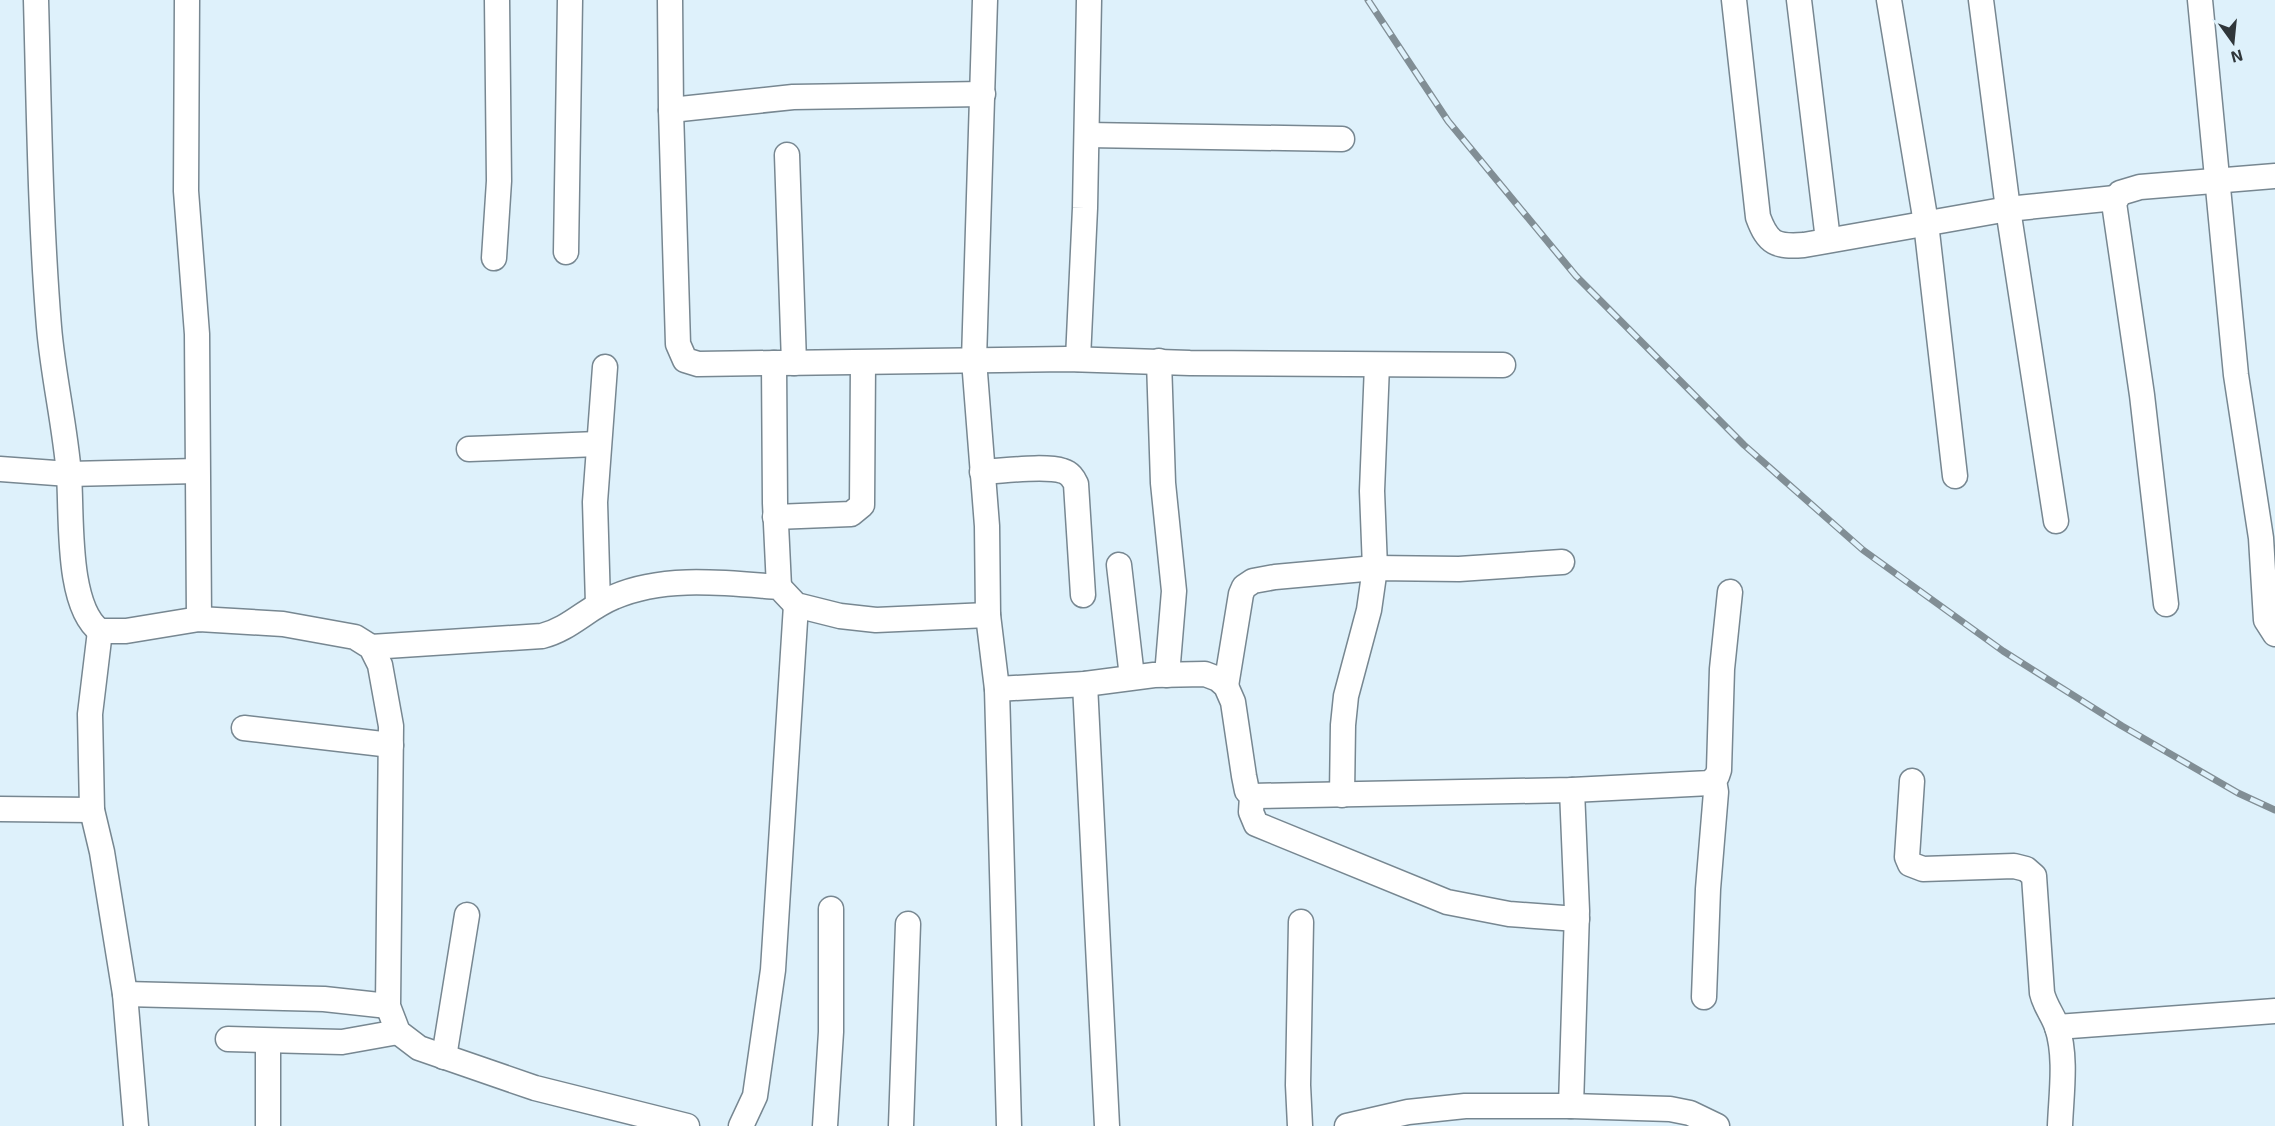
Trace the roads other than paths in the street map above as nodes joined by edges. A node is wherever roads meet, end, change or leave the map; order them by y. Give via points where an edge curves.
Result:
1 (36, 0) edge
2 (187, 0) edge
3 (497, 0) edge
4 (570, 0) edge
5 (670, 0) edge
6 (985, 0) edge
7 (1089, 0) edge
8 (1734, 0) edge
9 (1799, 0) edge
10 (1889, 0) edge
11 (1981, 0) edge
12 (2200, 0) edge
13 (982, 94) junction
14 (670, 110) junction
15 (1087, 135) junction
16 (1342, 138) dead end
17 (787, 155) dead end
18 (2275, 176) edge
19 (2216, 181) junction
20 (2115, 198) junction
21 (2008, 208) junction
22 (1926, 223) junction
23 (1828, 240) junction
24 (566, 252) dead end
25 (494, 258) dead end
26 (1078, 359) junction
27 (974, 360) junction
28 (1159, 361) junction
29 (784, 363) junction
30 (863, 363) junction
31 (1377, 365) junction
32 (1503, 365) dead end
33 (605, 367) dead end
34 (598, 444) junction
35 (469, 449) dead end
36 (0, 469) edge
37 (197, 471) junction
38 (982, 472) junction
39 (69, 474) junction
40 (1955, 476) dead end
41 (775, 518) junction
42 (2056, 521) dead end
43 (1562, 562) dead end
44 (1119, 565) dead end
45 (1375, 568) junction
46 (778, 586) junction
47 (1730, 592) dead end
48 (1083, 595) dead end
49 (598, 604) junction
50 (2166, 604) dead end
51 (796, 605) junction
52 (988, 615) junction
53 (199, 619) junction
54 (100, 631) junction
55 (2275, 634) edge
56 (371, 647) junction
57 (1167, 675) junction
58 (1132, 677) junction
59 (1085, 684) junction
60 (1226, 686) junction
61 (998, 689) junction
62 (244, 728) dead end
63 (391, 745) junction
64 (1714, 780) junction
65 (1912, 781) dead end
66 (1572, 790) junction
67 (1342, 795) junction
68 (1252, 796) junction
69 (0, 809) edge
70 (92, 810) junction
71 (831, 909) dead end
72 (467, 915) dead end
73 (1576, 919) junction
74 (1301, 922) dead end
75 (908, 924) dead end
76 (125, 994) junction
77 (1704, 997) dead end
78 (388, 1006) junction
79 (2275, 1011) edge
80 (2057, 1027) junction
81 (398, 1032) junction
82 (228, 1039) dead end
83 (268, 1041) junction
84 (444, 1057) junction
85 (1571, 1106) junction
86 (1522, 1116) edge
87 (136, 1126) edge
88 (268, 1126) edge
89 (687, 1126) edge
90 (741, 1126) edge
91 (825, 1126) edge
92 (901, 1126) edge
93 (1009, 1126) edge
94 (1107, 1126) edge
95 (1300, 1126) edge
96 (1347, 1126) edge
97 (1717, 1126) edge
98 (2061, 1126) edge

1 - 39 street via 42,234 49,330
2 - 37 street via 186,191 197,334
3 - 25 street via 498,181
4 - 24 street
5 - 14 street
6 - 13 street
7 - 15 street
8 - 23 street via 1761,225 1773,242 1780,244
9 - 23 street
10 - 22 street
11 - 21 street
12 - 19 street
13 - 14 street via 793,97
13 - 27 street
14 - 29 street via 681,353 685,360 698,363
15 - 16 street
15 - 26 street
17 - 29 street
18 - 19 street
19 - 20 street via 2140,188
19 - 55 street via 2236,375 2261,537 2266,620
20 - 21 street
20 - 50 street via 2113,209 2142,395
21 - 22 street
21 - 42 street
22 - 23 street
22 - 40 street
26 - 27 street
26 - 28 street
27 - 30 street
27 - 38 street
28 - 31 street
28 - 57 street via 1163,483 1174,591
29 - 30 street
29 - 41 street
30 - 41 street via 862,505 851,514
31 - 32 street
31 - 45 street via 1372,491
33 - 34 street
34 - 35 street
34 - 49 street via 594,526
36 - 39 street
37 - 39 street
37 - 53 street
38 - 48 street via 1050,470 1072,476 1077,484
38 - 52 street
39 - 54 street via 73,553 82,604 86,617
41 - 46 street
43 - 45 street via 1459,569
44 - 58 street
45 - 60 street via 1275,577 1244,587
45 - 67 street via 1369,610 1346,696
46 - 49 street via 684,584 633,590
46 - 51 street
47 - 64 street via 1722,669 1719,770
49 - 56 street via 560,631 542,636
51 - 52 street via 876,620
51 - 90 street via 773,970 755,1096
52 - 61 street
53 - 54 street via 126,632
53 - 56 street via 283,624 333,632 355,637
54 - 70 street via 90,714
56 - 63 street via 384,683
57 - 58 street
57 - 60 street via 1205,674
58 - 59 street
59 - 61 street
59 - 94 street
60 - 68 street via 1233,702 1247,791
61 - 93 street
62 - 63 street
63 - 78 street
64 - 66 street via 1705,784
64 - 77 street
65 - 80 street via 1907,858 1910,864 1923,869 2014,866 2034,876 2042,993 2047,1012
66 - 67 street
66 - 73 street
67 - 68 street
68 - 73 street via 1251,812 1257,824 1426,895 1509,914
69 - 70 street
70 - 76 street
71 - 91 street via 831,1032
72 - 84 street
73 - 85 street
74 - 95 street
75 - 92 street
76 - 78 street via 324,999
76 - 87 street
78 - 81 street
79 - 80 street
80 - 98 street
81 - 83 street via 342,1042
81 - 84 street via 419,1048
82 - 83 street
83 - 88 street
84 - 89 street via 535,1088
85 - 86 street
85 - 97 street via 1670,1108
86 - 96 street via 1465,1106 1408,1112

